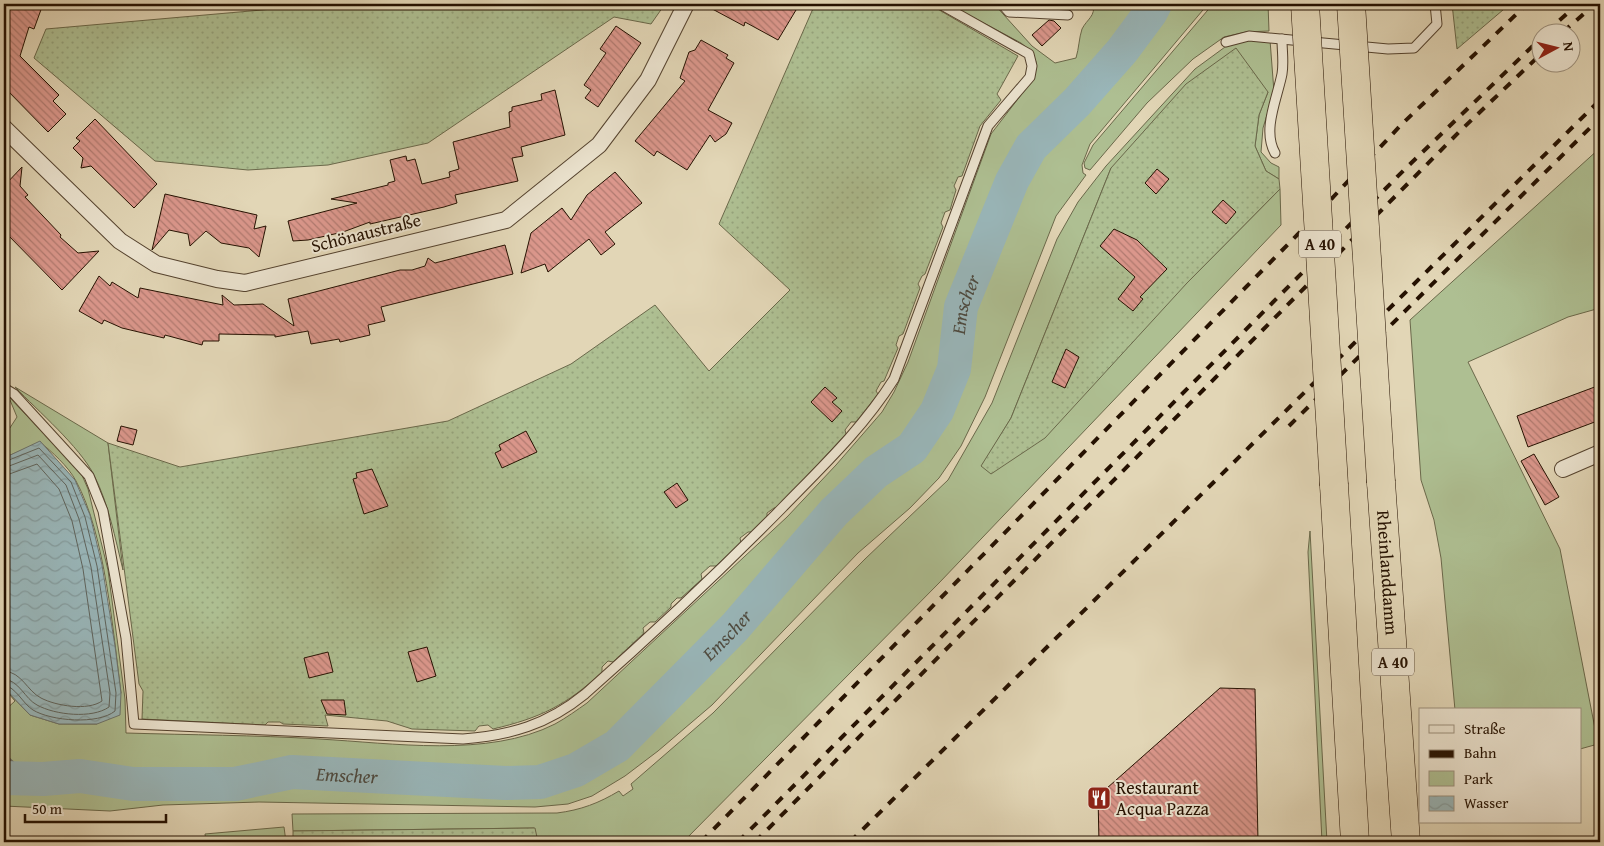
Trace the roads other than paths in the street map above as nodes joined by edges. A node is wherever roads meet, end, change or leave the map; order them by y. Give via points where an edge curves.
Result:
1 (686, 4) edge
2 (940, 4) edge
3 (1002, 4) edge
4 (1305, 4) edge
5 (1351, 4) edge
6 (1435, 4) edge
7 (1068, 15) dead end
8 (1282, 39) junction
9 (1226, 42) dead end
10 (4, 128) edge
11 (1275, 154) dead end
12 (4, 388) edge
13 (1600, 453) edge
14 (1563, 469) dead end
15 (1355, 842) edge
16 (1406, 842) edge

1 - 10 street, Schönaustraße via 648,80 599,145 506,220 246,283 156,264 120,241
2 - 12 lane via 1029,54 1032,66 1030,77 988,126 894,379 874,410 845,444 720,571 585,694 564,711 534,726 499,736 463,739 134,724 126,638 103,511 89,476 14,394
3 - 7 lane via 1010,12
4 - 15 highway, A 40, bridge
5 - 16 highway, Rheinlanddamm / A 40, bridge
6 - 8 lane via 1437,24 1414,48 1388,49
8 - 9 lane via 1249,36
8 - 11 lane via 1282,72 1271,120 1270,144
13 - 14 street

